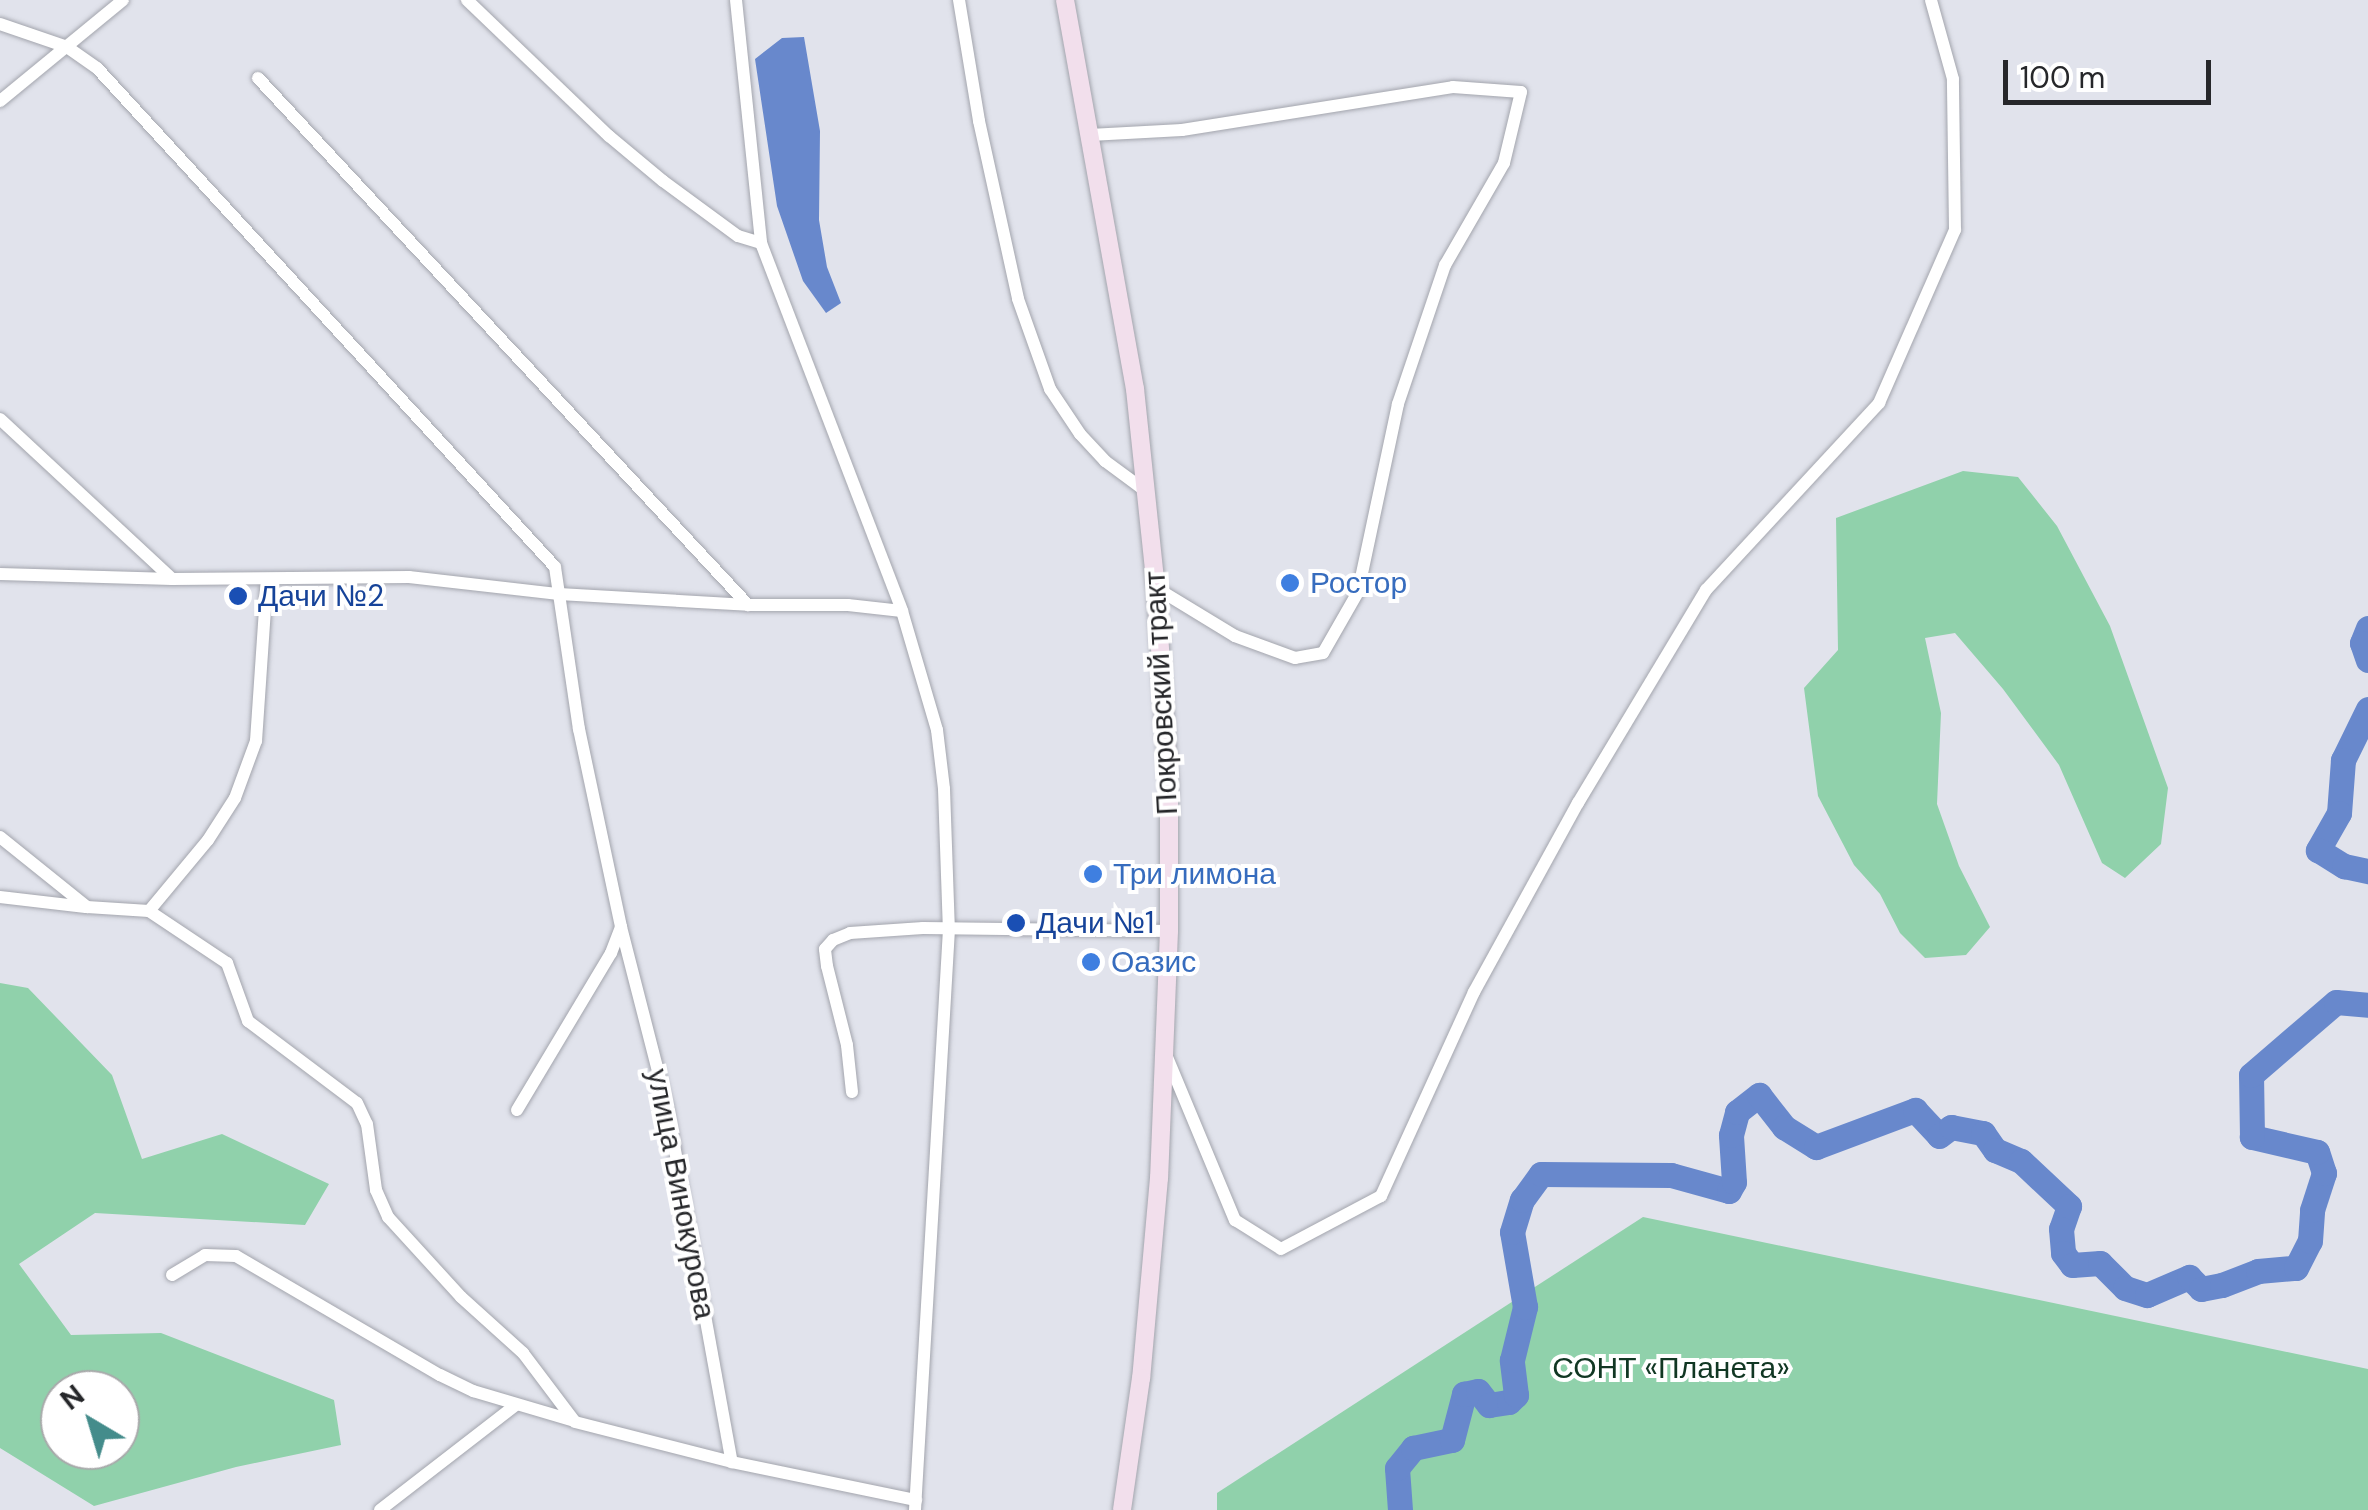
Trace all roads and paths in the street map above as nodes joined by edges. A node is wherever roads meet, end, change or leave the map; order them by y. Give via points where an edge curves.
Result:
1 (122, 0) edge
2 (467, 0) edge
3 (736, 0) edge
4 (958, 0) edge
5 (1065, 0) edge
6 (1932, 0) edge
7 (0, 24) edge
8 (67, 47) junction
9 (258, 78) dead end
10 (0, 102) edge
11 (1090, 135) junction
12 (760, 243) junction
13 (0, 418) edge
14 (1147, 492) junction
15 (0, 574) edge
16 (172, 579) junction
17 (267, 580) junction
18 (1156, 588) junction
19 (560, 594) junction
20 (748, 605) junction
21 (902, 612) junction
22 (0, 837) edge
23 (0, 897) edge
24 (88, 907) junction
25 (149, 911) junction
26 (621, 927) junction
27 (948, 929) junction
28 (1169, 931) junction
29 (1164, 1050) junction
30 (852, 1092) dead end
31 (517, 1110) dead end
32 (172, 1276) dead end
33 (516, 1405) junction
34 (575, 1422) junction
35 (732, 1462) junction
36 (916, 1505) edge
37 (380, 1510) edge
38 (1122, 1510) edge

1 - 8 street
2 - 12 street via 663,181 738,236
3 - 12 street
4 - 14 street via 1018,299 1050,388 1105,461
5 - 11 main road, Покровский тракт
6 - 29 street via 1953,79 1956,230 1879,404 1706,590 1474,992 1381,1196 1281,1249 1235,1220
7 - 8 street, улица Винокурова
8 - 10 street
8 - 19 street, улица Винокурова via 97,68 545,552
9 - 20 street
11 - 14 main road, Покровский тракт
11 - 18 street via 1182,130 1453,87 1522,92 1504,163 1445,265 1398,404 1358,592 1323,653 1294,658 1236,636
12 - 21 street
13 - 16 street
14 - 18 main road, Покровский тракт
15 - 16 street
16 - 17 street
17 - 19 street via 449,579
17 - 25 street via 256,741 234,798 208,840
18 - 28 main road, Покровский тракт via 1169,783
19 - 20 street
19 - 26 street, улица Винокурова via 579,729
20 - 21 street via 848,604
21 - 27 street via 937,730
22 - 24 street
23 - 24 street
24 - 25 street
25 - 34 street via 227,963 248,1021 357,1103 368,1124 376,1190 388,1217 523,1353
26 - 31 street
26 - 35 street, улица Винокурова via 667,1106
27 - 28 street
27 - 30 street via 850,934 826,950
27 - 36 street
28 - 29 main road, Покровский тракт
29 - 38 main road, Покровский тракт via 1147,1319
32 - 33 street via 205,1254 236,1256 440,1375
33 - 34 street
33 - 37 street
34 - 35 street
35 - 36 street

